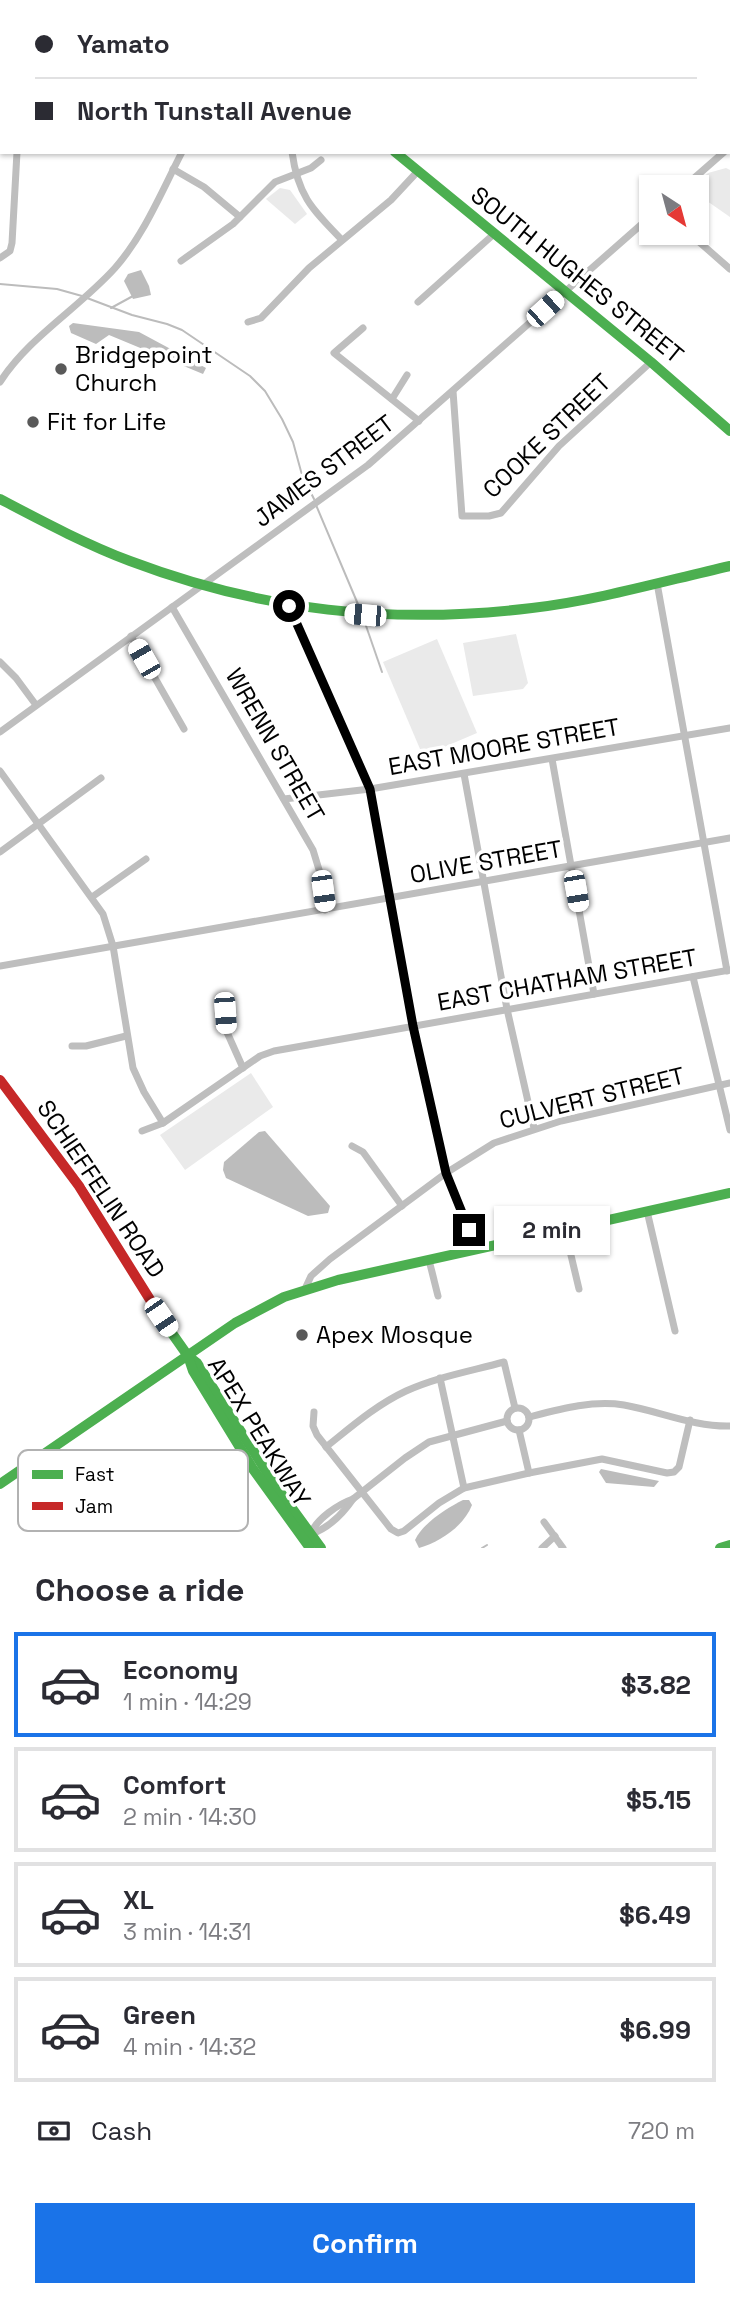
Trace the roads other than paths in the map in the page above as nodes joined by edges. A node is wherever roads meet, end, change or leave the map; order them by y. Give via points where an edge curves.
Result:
1 (17, 154) edge
2 (181, 154) edge
3 (292, 154) edge
4 (397, 154) edge
5 (722, 154) edge
6 (321, 160) dead end
7 (173, 169) junction
8 (418, 171) junction
9 (295, 174) junction
10 (698, 175) edge
11 (240, 217) junction
12 (639, 226) edge
13 (494, 234) junction
14 (342, 240) junction
15 (703, 245) edge
16 (0, 258) edge
17 (181, 261) dead end
18 (730, 269) edge
19 (566, 291) junction
20 (418, 302) dead end
21 (248, 322) dead end
22 (363, 328) dead end
23 (651, 362) junction
24 (407, 375) dead end
25 (0, 382) edge
26 (453, 391) junction
27 (392, 399) junction
28 (419, 421) junction
29 (730, 431) edge
30 (0, 499) edge
31 (730, 566) edge
32 (657, 583) junction
33 (202, 587) junction
34 (289, 606) junction
35 (172, 607) junction
36 (131, 636) junction
37 (0, 662) edge
38 (36, 705) junction
39 (730, 727) edge
40 (184, 729) dead end
41 (0, 732) edge
42 (685, 736) junction
43 (552, 759) junction
44 (0, 771) edge
45 (464, 774) junction
46 (101, 778) dead end
47 (370, 789) junction
48 (284, 799) junction
49 (38, 824) junction
50 (730, 838) edge
51 (704, 843) junction
52 (0, 852) edge
53 (146, 859) dead end
54 (572, 866) junction
55 (482, 882) junction
56 (92, 897) junction
57 (390, 898) junction
58 (325, 910) junction
59 (113, 946) junction
60 (0, 966) edge
61 (728, 971) edge
62 (692, 977) junction
63 (594, 994) junction
64 (507, 1009) junction
65 (225, 1013) dead end
66 (413, 1026) junction
67 (126, 1036) junction
68 (72, 1046) dead end
69 (243, 1068) junction
70 (0, 1080) edge
71 (730, 1083) edge
72 (719, 1086) junction
73 (163, 1123) junction
74 (534, 1128) junction
75 (730, 1130) edge
76 (142, 1131) dead end
77 (352, 1146) dead end
78 (446, 1173) junction
79 (730, 1193) edge
80 (402, 1206) junction
81 (647, 1211) junction
82 (565, 1230) junction
83 (477, 1249) junction
84 (429, 1260) junction
85 (305, 1289) junction
86 (579, 1289) dead end
87 (438, 1296) dead end
88 (675, 1331) dead end
89 (188, 1356) junction
90 (440, 1378) junction
91 (514, 1408) junction
92 (314, 1412) dead end
93 (529, 1418) junction
94 (690, 1420) junction
95 (507, 1421) junction
96 (730, 1426) edge
97 (519, 1430) junction
98 (452, 1434) junction
99 (326, 1447) junction
100 (50, 1450) edge
101 (241, 1450) edge
102 (248, 1460) edge
103 (18, 1472) edge
104 (529, 1473) junction
105 (0, 1484) edge
106 (464, 1488) junction
107 (363, 1492) junction
108 (544, 1522) dead end
109 (555, 1536) junction
110 (308, 1540) edge
111 (730, 1545) edge
112 (321, 1548) edge
113 (542, 1548) edge
114 (563, 1548) edge
115 (720, 1548) edge

1 - 16 street via 12,243
2 - 7 street
3 - 9 street
4 - 8 main road, SOUTH HUGHES STREET
5 - 10 street
6 - 9 street
7 - 11 street
7 - 25 street via 129,250 25,351
8 - 13 main road, SOUTH HUGHES STREET
8 - 14 street
9 - 11 street via 275,182
9 - 14 street via 307,201
11 - 17 street
12 - 19 street, JAMES STREET
13 - 19 main road, SOUTH HUGHES STREET
13 - 20 street
14 - 21 street via 261,318
15 - 18 street
19 - 23 main road, SOUTH HUGHES STREET
19 - 26 street, JAMES STREET
22 - 27 street via 334,353
23 - 26 street, COOKE STREET via 559,446 500,513 489,516 462,516
23 - 29 main road, SOUTH HUGHES STREET
24 - 27 street
26 - 28 street, JAMES STREET
27 - 28 street
28 - 33 street, JAMES STREET via 368,465
30 - 33 main road via 94,548
31 - 32 main road
32 - 34 main road via 542,607 473,614 379,615
32 - 42 street
33 - 34 main road
33 - 35 street, JAMES STREET
34 - 47 street
35 - 36 street, JAMES STREET
35 - 48 street, WRENN STREET
36 - 38 street, JAMES STREET
36 - 40 street
37 - 38 street
38 - 41 street, JAMES STREET
39 - 42 street, EAST MOORE STREET
42 - 43 street, EAST MOORE STREET
42 - 51 street
43 - 45 street, EAST MOORE STREET
43 - 54 street
44 - 49 street
45 - 47 street, EAST MOORE STREET
45 - 55 street
46 - 49 street
47 - 48 street, EAST MOORE STREET
47 - 57 street
48 - 58 street, WRENN STREET via 317,861
49 - 52 street
49 - 56 street
50 - 51 street, OLIVE STREET
51 - 54 street, OLIVE STREET
51 - 61 street
53 - 56 street
54 - 55 street, OLIVE STREET
54 - 63 street
55 - 57 street, OLIVE STREET
55 - 64 street
56 - 59 street
57 - 58 street, OLIVE STREET
57 - 66 street
58 - 59 street, OLIVE STREET
59 - 60 street, OLIVE STREET
59 - 67 street
61 - 62 street, EAST CHATHAM STREET
62 - 63 street, EAST CHATHAM STREET
62 - 72 street
63 - 64 street, EAST CHATHAM STREET
64 - 66 street, EAST CHATHAM STREET
64 - 74 street
65 - 69 street via 226,1030
66 - 69 street, EAST CHATHAM STREET via 274,1051
66 - 78 street
67 - 68 street
67 - 73 street via 136,1076
69 - 73 street, EAST CHATHAM STREET
70 - 89 main road, SCHIEFFELIN ROAD via 79,1186
71 - 72 street, CULVERT STREET
72 - 74 street, CULVERT STREET
72 - 75 street
73 - 76 street, EAST CHATHAM STREET
74 - 78 street, CULVERT STREET via 487,1146
77 - 80 street via 363,1152
78 - 80 street, CULVERT STREET
78 - 83 street
79 - 81 main road
80 - 85 street, CULVERT STREET via 320,1268
81 - 82 main road
81 - 88 street
82 - 83 main road
82 - 86 street
83 - 84 main road
84 - 85 main road
84 - 87 street
85 - 89 main road via 264,1306
89 - 100 main road
89 - 101 main road, APEX PEAKWAY
90 - 91 street via 504,1362
90 - 98 street
90 - 99 street via 392,1398
91 - 93 street via 524,1409
91 - 95 street
92 - 99 street via 313,1426
93 - 94 street via 601,1404
93 - 97 street
94 - 96 street
94 - 104 street via 679,1466 670,1473 602,1459
95 - 97 street
95 - 98 street
97 - 104 street
98 - 106 street
98 - 107 street via 418,1449
99 - 107 street
102 - 110 main road, APEX PEAKWAY
103 - 105 main road
104 - 106 street
106 - 107 street via 398,1533
107 - 110 street via 314,1526
108 - 109 street
109 - 113 street
109 - 114 street
110 - 112 main road, APEX PEAKWAY
111 - 115 main road

